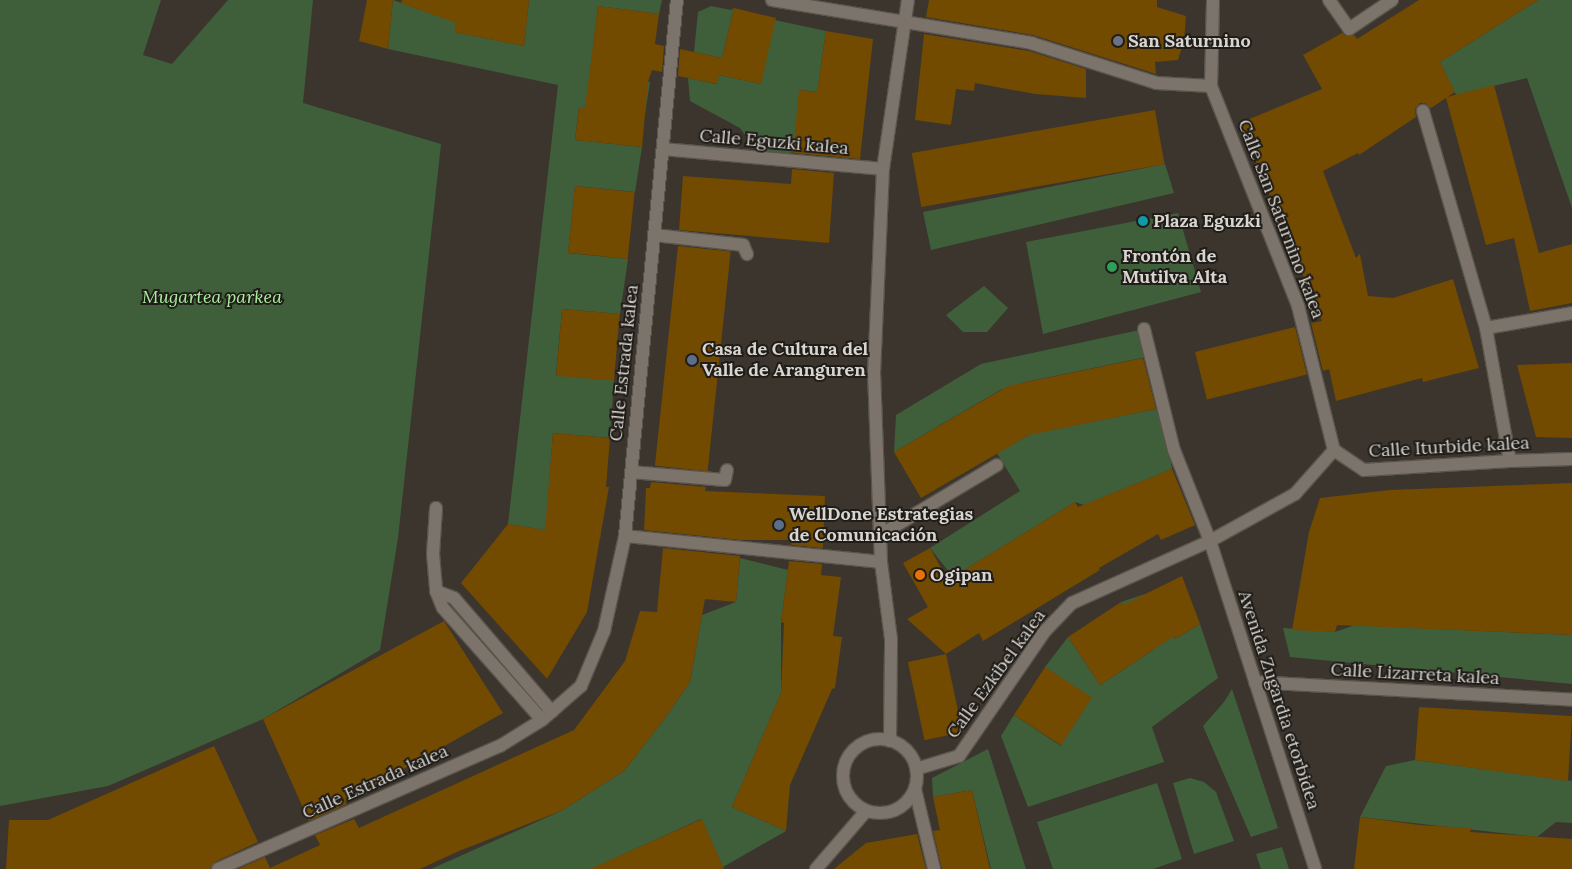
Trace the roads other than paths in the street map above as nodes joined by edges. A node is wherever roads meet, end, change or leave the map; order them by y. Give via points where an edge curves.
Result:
1 (676, 0) edge
2 (772, 0) edge
3 (908, 0) edge
4 (1329, 0) edge
5 (1392, 0) edge
6 (1215, 1) edge
7 (905, 23) junction
8 (1211, 86) junction
9 (1424, 111) dead end
10 (663, 150) junction
11 (883, 169) junction
12 (654, 235) junction
13 (747, 254) dead end
14 (1572, 313) edge
15 (1486, 328) junction
16 (1144, 330) dead end
17 (1334, 450) junction
18 (1572, 459) edge
19 (1510, 460) junction
20 (997, 465) dead end
21 (727, 470) dead end
22 (631, 472) junction
23 (436, 508) dead end
24 (880, 535) junction
25 (625, 536) junction
26 (1210, 541) junction
27 (881, 562) junction
28 (436, 591) junction
29 (1255, 682) junction
30 (1572, 700) edge
31 (552, 712) junction
32 (542, 720) junction
33 (890, 741) junction
34 (916, 769) junction
35 (915, 788) junction
36 (866, 811) junction
37 (218, 869) edge
38 (816, 869) edge
39 (934, 869) edge
40 (1315, 869) edge

1 - 10 street, Calle Estrada kalea
2 - 7 street
3 - 7 street
4 - 5 street via 1349,29
6 - 8 street, Calle San Saturnino kalea
7 - 8 street via 1030,43 1156,83
7 - 11 street
8 - 17 street, Calle San Saturnino kalea via 1298,306
9 - 15 street
10 - 11 street, Calle Eguzki kalea
10 - 12 street, Calle Estrada kalea
11 - 24 street via 874,374
12 - 13 street via 744,245
12 - 22 street, Calle Estrada kalea
14 - 15 street
15 - 19 street
16 - 26 street via 1174,450
17 - 19 street, Calle Iturbide kalea via 1364,470
17 - 26 street, Calle Ezkibel kalea via 1295,494
18 - 19 street, Calle Iturbide kalea
20 - 24 street
21 - 22 street via 726,480
22 - 25 street, Calle Estrada kalea
23 - 28 street via 433,554
24 - 27 street
25 - 27 street
25 - 31 street, Calle Estrada kalea via 604,630 580,686
26 - 29 street, Avenida Zugardia etorbidea
26 - 34 street, Calle Ezkibel kalea via 1072,603 1045,631 960,756
27 - 33 street via 891,639
28 - 31 street via 454,598
28 - 32 street via 443,608
29 - 30 street, Calle Lizarreta kalea
29 - 40 street, Avenida Zugardia etorbidea
31 - 32 street, Calle Estrada kalea
32 - 37 street, Calle Estrada kalea via 500,746
33 - 34 street via 907,751
33 - 36 street via 877,739 865,742 847,759 843,770 847,795
34 - 35 street
35 - 36 street via 900,808 877,814
35 - 39 street
36 - 38 street

